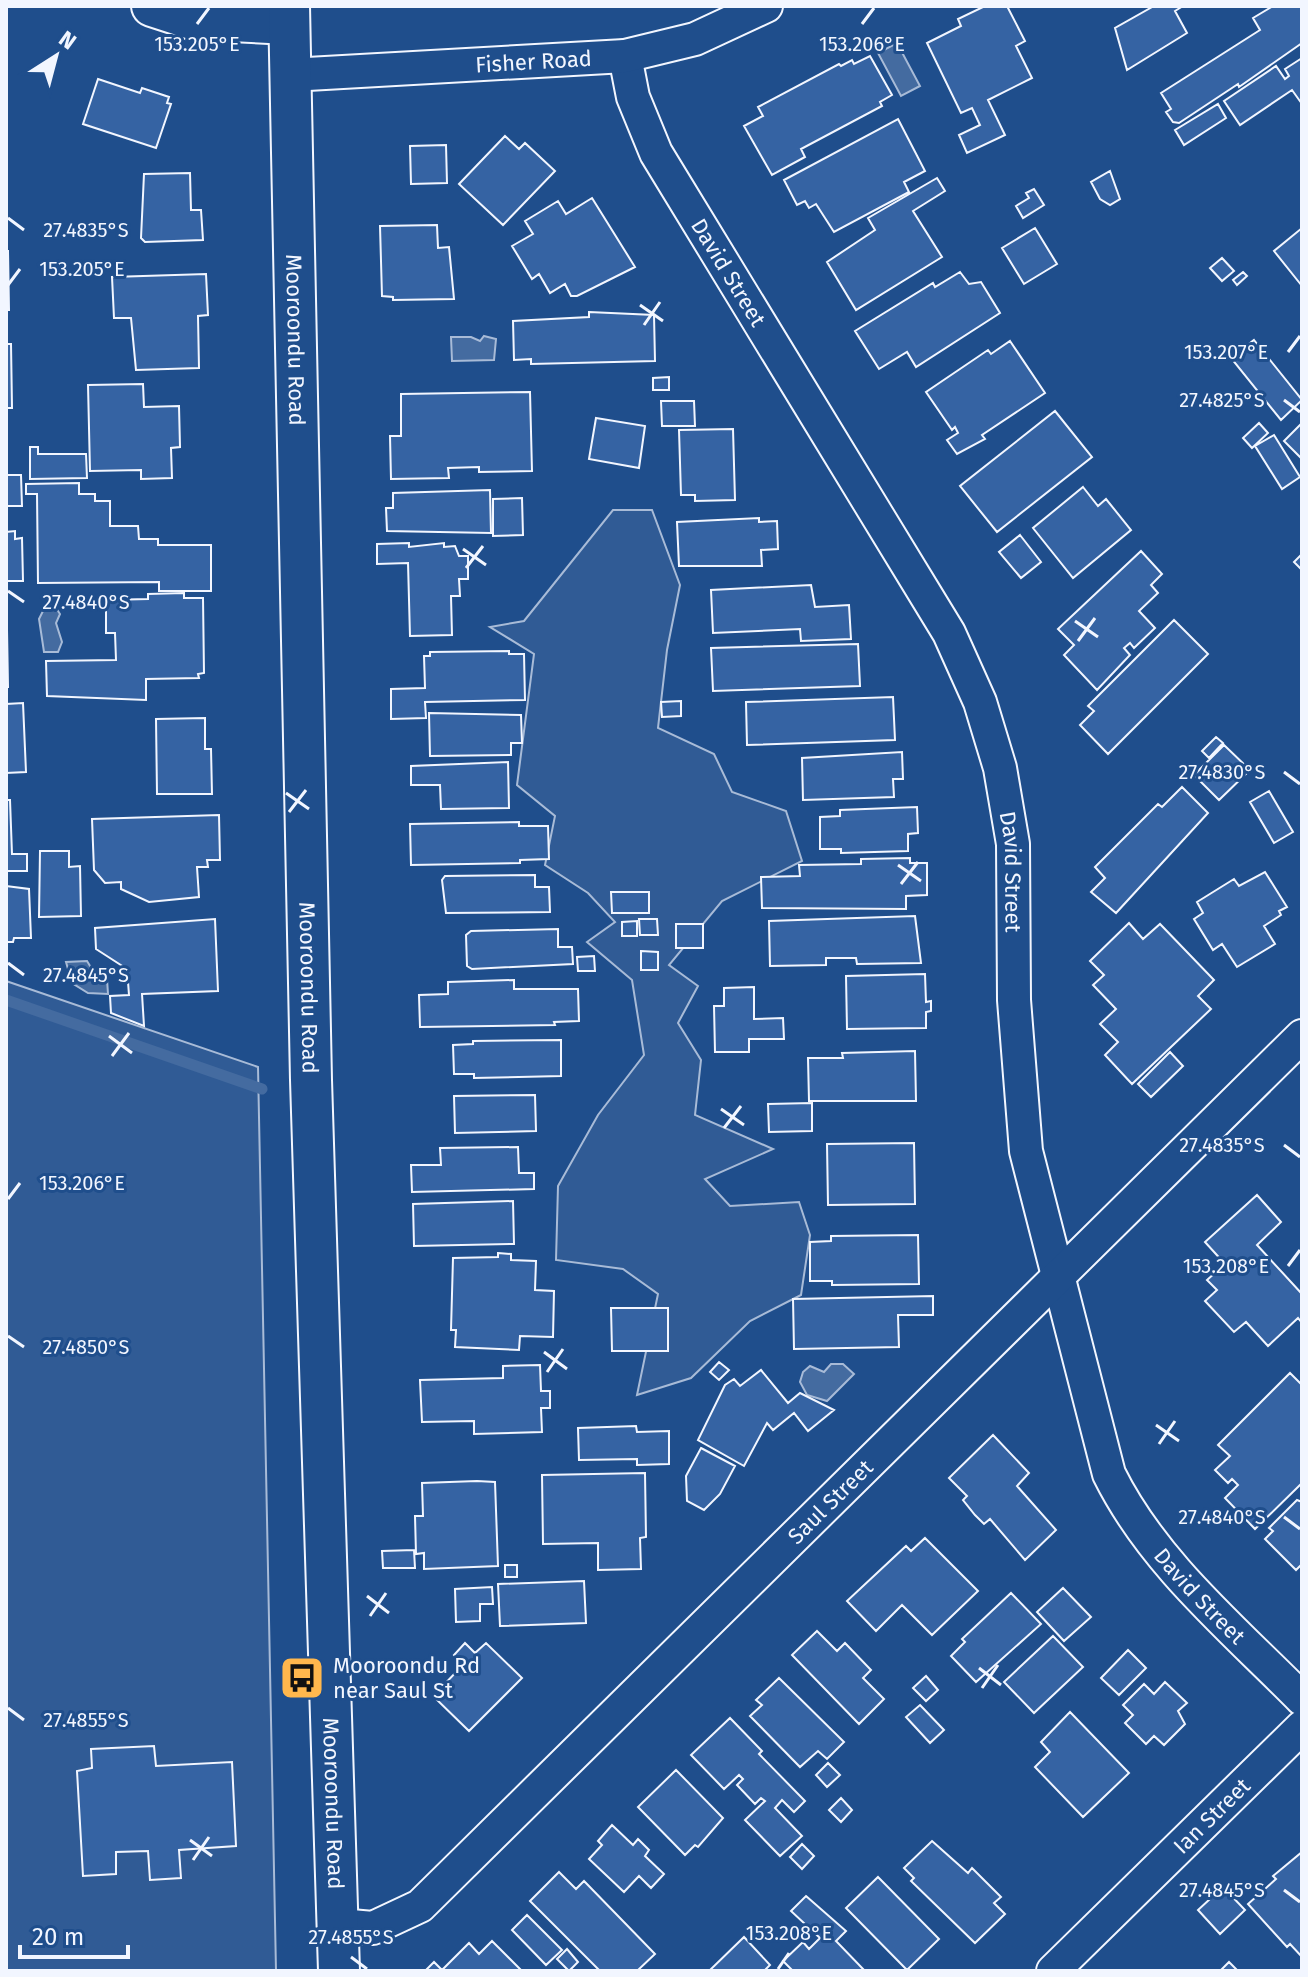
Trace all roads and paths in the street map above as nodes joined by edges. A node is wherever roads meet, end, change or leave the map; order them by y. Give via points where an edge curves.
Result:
1 (152, 6) edge
2 (766, 6) edge
3 (289, 15) edge
4 (625, 56) junction
5 (290, 75) junction
6 (1302, 1036) edge
7 (1057, 1278) junction
8 (1302, 1699) edge
9 (1302, 1727) edge
10 (339, 1925) junction
11 (339, 1971) edge
12 (1053, 1971) edge

1 - 3 street via 192,19
2 - 4 street, Fisher Road via 695,39
3 - 5 street, Mooroondu Road
4 - 5 street, Fisher Road
4 - 7 street, David Street via 633,97 656,153 949,633 980,702 1000,768 1013,844 1014,1000 1026,1151
5 - 10 street, Mooroondu Road via 312,1096
6 - 7 street, Saul Street
7 - 8 street, David Street via 1109,1474 1127,1511 1164,1559
7 - 10 street, Saul Street via 420,1906 373,1928
9 - 12 street, Ian Street
10 - 11 street, Mooroondu Road

